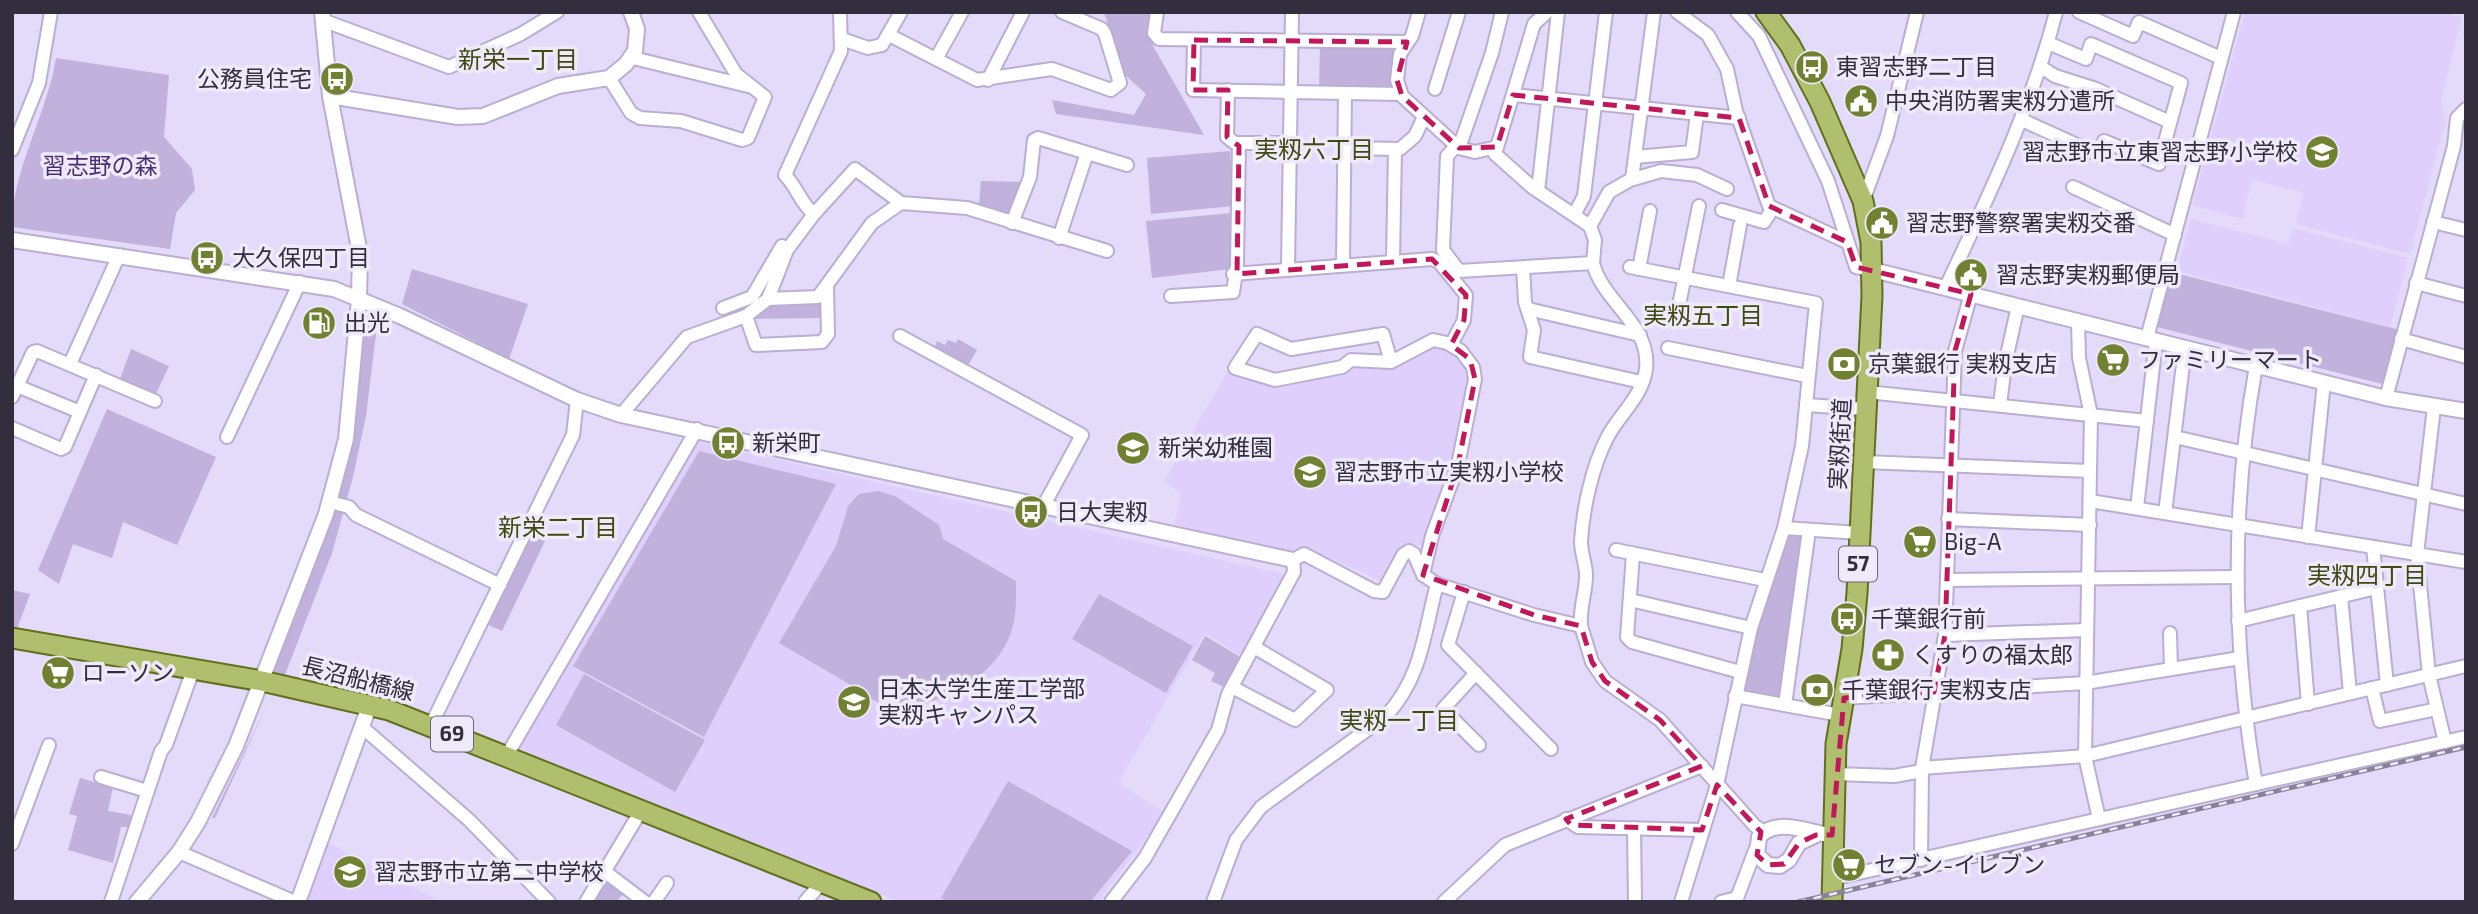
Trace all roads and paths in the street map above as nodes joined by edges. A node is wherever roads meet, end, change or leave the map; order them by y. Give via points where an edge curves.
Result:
1 (51, 12) edge
2 (557, 12) edge
3 (631, 12) edge
4 (699, 12) edge
5 (901, 12) edge
6 (962, 12) edge
7 (1023, 12) edge
8 (1062, 12) edge
9 (1157, 12) edge
10 (1292, 12) edge
11 (1419, 12) edge
12 (1459, 12) edge
13 (1502, 12) edge
14 (1547, 12) edge
15 (1558, 12) edge
16 (1606, 12) edge
17 (1654, 12) edge
18 (1677, 12) edge
19 (1737, 12) edge
20 (1917, 12) edge
21 (2056, 12) edge
22 (2080, 12) edge
23 (2234, 12) edge
24 (1769, 14) edge
25 (322, 16) edge
26 (837, 16) edge
27 (888, 35) junction
28 (842, 39) junction
29 (1194, 40) junction
30 (1292, 41) junction
31 (1407, 42) junction
32 (2048, 43) junction
33 (633, 58) junction
34 (2221, 58) junction
35 (936, 59) junction
36 (2041, 67) junction
37 (609, 78) junction
38 (988, 80) junction
39 (749, 86) junction
40 (1435, 89) dead end
41 (1228, 90) junction
42 (1291, 92) junction
43 (1345, 93) junction
44 (1401, 94) junction
45 (1513, 95) junction
46 (330, 96) junction
47 (1549, 99) junction
48 (1595, 103) junction
49 (1642, 108) junction
50 (2466, 109) edge
51 (1697, 114) junction
52 (1424, 117) junction
53 (1739, 118) junction
54 (2022, 120) junction
55 (2170, 122) junction
56 (1239, 143) junction
57 (1290, 143) junction
58 (1458, 147) junction
59 (1497, 147) junction
60 (1344, 148) junction
61 (2460, 148) edge
62 (1395, 149) junction
63 (12, 150) edge
64 (1087, 153) junction
65 (1635, 157) junction
66 (1127, 165) dead end
67 (1632, 179) junction
68 (2073, 187) dead end
69 (1727, 189) dead end
70 (1538, 191) junction
71 (1863, 201) junction
72 (901, 203) junction
73 (1699, 206) dead end
74 (1773, 208) junction
75 (1650, 211) dead end
76 (1721, 211) dead end
77 (814, 214) junction
78 (1574, 215) junction
79 (2433, 222) junction
80 (1012, 223) junction
81 (1740, 225) dead end
82 (1590, 226) junction
83 (793, 228) dead end
84 (2466, 230) edge
85 (2175, 235) junction
86 (1059, 238) junction
87 (12, 240) edge
88 (1847, 242) junction
89 (1107, 251) dead end
90 (119, 255) junction
91 (1443, 258) junction
92 (1393, 260) junction
93 (1593, 262) junction
94 (1343, 263) junction
95 (1288, 268) junction
96 (1524, 268) junction
97 (1873, 270) junction
98 (1235, 274) junction
99 (1685, 278) junction
100 (300, 282) junction
101 (2416, 283) junction
102 (1729, 286) junction
103 (1946, 287) junction
104 (827, 288) junction
105 (1971, 294) junction
106 (1171, 296) dead end
107 (2466, 296) edge
108 (359, 299) junction
109 (768, 299) junction
110 (2018, 306) junction
111 (723, 308) dead end
112 (1528, 309) junction
113 (746, 316) junction
114 (1676, 320) dead end
115 (2078, 322) junction
116 (1640, 335) junction
117 (901, 336) dead end
118 (2152, 339) junction
119 (2401, 339) junction
120 (1451, 345) junction
121 (1668, 348) dead end
122 (2185, 348) junction
123 (2466, 357) edge
124 (1391, 362) junction
125 (69, 364) junction
126 (2256, 366) junction
127 (96, 375) junction
128 (1807, 376) junction
129 (1641, 382) junction
130 (2324, 382) junction
131 (15, 392) edge
132 (2386, 398) junction
133 (577, 400) junction
134 (1867, 400) junction
135 (1952, 400) junction
136 (155, 401) dead end
137 (1806, 405) junction
138 (2000, 405) junction
139 (2434, 407) junction
140 (2466, 411) edge
141 (80, 412) junction
142 (621, 415) junction
143 (2091, 415) junction
144 (2147, 421) junction
145 (12, 428) edge
146 (697, 429) junction
147 (227, 437) dead end
148 (2175, 438) junction
149 (2242, 452) junction
150 (1864, 462) junction
151 (1950, 464) junction
152 (2315, 469) junction
153 (2090, 471) junction
154 (2423, 494) junction
155 (2090, 501) junction
156 (330, 502) junction
157 (2466, 504) edge
158 (1044, 505) junction
159 (2137, 508) junction
160 (2165, 513) junction
161 (1948, 519) junction
162 (2238, 524) junction
163 (2090, 525) junction
164 (1784, 528) junction
165 (1809, 530) junction
166 (1860, 533) junction
167 (2308, 537) junction
168 (2373, 547) junction
169 (1616, 551) dead end
170 (1633, 554) junction
171 (2417, 554) junction
172 (1293, 560) junction
173 (2466, 562) edge
174 (1423, 575) junction
175 (2235, 576) junction
176 (2088, 579) junction
177 (1765, 580) junction
178 (1947, 580) junction
179 (1437, 584) junction
180 (500, 585) junction
181 (2376, 588) junction
182 (1464, 592) junction
183 (2341, 596) junction
184 (1630, 600) junction
185 (2300, 606) junction
186 (2238, 621) junction
187 (1581, 626) junction
188 (1751, 628) junction
189 (2087, 630) junction
190 (2170, 633) dead end
191 (1945, 635) junction
192 (12, 638) edge
193 (1254, 647) junction
194 (2240, 658) junction
195 (2466, 666) edge
196 (2171, 669) junction
197 (193, 670) junction
198 (1740, 672) junction
199 (1476, 673) junction
200 (2429, 675) junction
201 (262, 681) junction
202 (2085, 683) junction
203 (2387, 685) junction
204 (1232, 687) junction
205 (2372, 688) junction
206 (1934, 692) junction
207 (2350, 694) junction
208 (1735, 696) junction
209 (370, 704) junction
210 (2308, 704) junction
211 (1785, 705) junction
212 (1842, 707) junction
213 (2437, 709) junction
214 (2245, 719) junction
215 (430, 725) junction
216 (362, 727) junction
217 (2466, 737) edge
218 (2445, 741) junction
219 (49, 745) dead end
220 (1479, 745) dead end
221 (1551, 748) dead end
222 (507, 755) junction
223 (2085, 756) junction
224 (1702, 766) junction
225 (1922, 770) junction
226 (1834, 774) junction
227 (101, 777) dead end
228 (2256, 784) junction
229 (1717, 785) junction
230 (147, 791) junction
231 (642, 809) junction
232 (1566, 819) junction
233 (2099, 819) junction
234 (1634, 828) junction
235 (1702, 830) junction
236 (1764, 832) junction
237 (1824, 835) junction
238 (12, 844) edge
239 (1756, 848) junction
240 (179, 852) junction
241 (1920, 860) junction
242 (604, 871) junction
243 (1832, 879) junction
244 (822, 882) junction
245 (667, 883) dead end
246 (111, 902) edge
247 (137, 902) edge
248 (297, 902) edge
249 (549, 902) edge
250 (586, 902) edge
251 (645, 902) edge
252 (654, 902) edge
253 (805, 902) edge
254 (871, 902) edge
255 (1111, 902) edge
256 (1213, 902) edge
257 (1444, 902) edge
258 (1635, 902) edge
259 (1681, 902) edge
260 (1721, 902) edge
261 (1832, 902) edge

1 - 63 street via 39,83
2 - 25 street via 449,67
3 - 33 street via 637,29
4 - 39 street via 730,66
5 - 27 street
6 - 35 street
7 - 38 street
8 - 38 street via 1102,29 1120,83 1111,90 1052,69
9 - 29 street via 1154,33 1159,39
10 - 30 street
11 - 31 street
12 - 40 street
13 - 58 street
14 - 45 street via 1534,24
15 - 47 street
16 - 48 street
17 - 49 street
18 - 53 street via 1708,35 1727,69
19 - 88 street via 1753,27 1770,57 1828,181
20 - 71 street via 1887,136
21 - 32 street
22 - 34 street via 2133,36 2139,22
23 - 34 street
24 - 71 main road, 実籾街道 / 57 via 1802,65
25 - 46 street
26 - 28 street
27 - 28 street via 874,48
27 - 35 street
28 - 77 street via 841,51 785,175
29 - 30 street
29 - 41 street via 1192,90
30 - 31 street
30 - 42 street
31 - 44 street via 1400,54 1397,80
32 - 36 street
32 - 55 street via 2085,59 2091,44 2181,83
33 - 37 street
33 - 39 street
34 - 85 street
35 - 38 street via 977,80
36 - 54 street
36 - 55 street
37 - 39 street via 631,113 640,118 681,121 742,140 748,138 765,101
37 - 46 street via 558,86 468,117
41 - 42 street
41 - 56 street via 1227,137
42 - 43 street
42 - 57 street
43 - 44 street
43 - 60 street
44 - 52 street
45 - 47 street
45 - 59 street
46 - 108 street via 357,236
47 - 48 street
47 - 70 street
48 - 49 street
48 - 78 street via 1584,196
49 - 51 street
49 - 65 street
50 - 61 street via 2457,118
51 - 53 street
51 - 65 street via 1692,152
52 - 58 street
52 - 62 street via 1409,143
53 - 74 street via 1765,201
54 - 55 street via 2099,155 2104,141 2159,164
54 - 103 street
56 - 57 street
56 - 98 street
57 - 95 street
58 - 59 street via 1475,152
58 - 91 street via 1447,156
59 - 70 street via 1495,154
60 - 62 street
60 - 94 street
61 - 79 street
62 - 92 street
64 - 66 street
64 - 80 street via 1041,138 1034,140 1030,177
64 - 86 street
65 - 67 street
67 - 69 street via 1661,172 1698,175
67 - 82 street via 1609,192
68 - 85 street
70 - 78 street
71 - 97 main road, 実籾街道 / 57
72 - 77 street via 855,169
72 - 80 street via 967,208
72 - 104 street via 872,223
73 - 99 street
74 - 76 street via 1764,222
74 - 88 street
75 - 99 street via 1634,268
77 - 109 street via 787,250
78 - 82 street
79 - 84 street
79 - 101 street
80 - 86 street
81 - 102 street
82 - 93 street via 1595,240
83 - 111 street via 752,297
85 - 118 street
86 - 89 street
87 - 90 street
88 - 97 street via 1856,267
90 - 100 street
90 - 125 street
91 - 92 street
91 - 96 street via 1463,272
91 - 120 street via 1465,295 1464,320
92 - 94 street
93 - 96 street
93 - 116 street via 1601,286
94 - 95 street
95 - 98 street
96 - 112 street
97 - 103 street
97 - 134 main road, 実籾街道 / 57
98 - 106 street via 1233,292
99 - 102 street
99 - 114 street
100 - 108 street
100 - 147 street
101 - 107 street
101 - 119 street
102 - 128 street via 1816,303
103 - 105 street
104 - 109 street via 818,297
104 - 113 street via 828,334 821,342 756,345
105 - 110 street
105 - 135 street via 1955,351
108 - 133 street
108 - 156 street via 346,439
109 - 113 street
110 - 115 street
110 - 138 street
112 - 116 street
112 - 129 street via 1534,330 1531,357
113 - 142 street via 687,337
115 - 118 street
115 - 143 street via 2079,358
116 - 129 street via 1646,369
117 - 158 street via 1083,435
118 - 122 street
118 - 144 street
119 - 123 street
119 - 132 street
120 - 124 street via 1433,340
120 - 174 street via 1470,359 1475,379 1458,465
121 - 128 street
122 - 126 street
122 - 148 street
124 - 124 street via 1383,334 1291,349 1257,334 1235,368 1275,380 1342,367 1351,360
125 - 127 street
125 - 131 street via 33,352
126 - 130 street
126 - 149 street
127 - 136 street
127 - 141 street
128 - 137 street
129 - 187 street via 1608,437 1594,475 1581,540 1586,573
130 - 132 street
130 - 152 street
131 - 141 street
132 - 139 street
133 - 142 street
133 - 180 street via 573,435
134 - 135 street
134 - 137 street
134 - 150 main road, 実籾街道 / 57
135 - 138 street
135 - 151 street
137 - 164 street
138 - 143 street
139 - 140 street
139 - 154 street
141 - 145 street via 61,449
142 - 146 street
143 - 144 street
143 - 153 street
144 - 159 street
146 - 158 street
146 - 222 street
148 - 149 street
148 - 160 street
149 - 152 street
149 - 162 street
150 - 151 street
150 - 166 main road, 実籾街道 / 57
151 - 153 street
151 - 161 street
152 - 154 street
152 - 167 street
153 - 155 street
154 - 157 street
154 - 171 street
155 - 159 street
155 - 163 street
156 - 180 street via 349,507
156 - 201 street
158 - 172 street
159 - 160 street
160 - 162 street
161 - 163 street
161 - 178 street
162 - 167 street
162 - 175 street
163 - 176 street
164 - 165 street
164 - 177 street
165 - 166 street
165 - 211 street
166 - 212 main road, 実籾街道 / 57 via 1855,623
167 - 168 street
168 - 171 street
168 - 181 street
169 - 170 street
170 - 177 street
170 - 184 street
171 - 173 street
171 - 200 street
172 - 174 street via 1304,554 1383,592 1409,551
172 - 193 street via 1294,572
174 - 179 street
175 - 176 street
175 - 186 street
176 - 178 street
176 - 189 street
177 - 188 street
178 - 191 street
179 - 182 street
179 - 256 street via 1414,679 1397,704 1261,807 1236,840
180 - 215 street
181 - 183 street
181 - 203 street
182 - 187 street
182 - 199 street via 1448,645
183 - 185 street
183 - 207 street
184 - 188 street
184 - 198 street via 1627,636 1632,642
185 - 186 street
185 - 210 street
186 - 194 street
187 - 224 street via 1592,662 1605,681 1660,720
188 - 198 street
189 - 191 street
189 - 202 street
190 - 196 street
191 - 206 street
192 - 197 main road, 長沼船橋線 / 69
193 - 204 street
193 - 204 street via 1327,690 1295,720
194 - 196 street
194 - 214 street
195 - 200 street
196 - 202 street
197 - 201 main road, 長沼船橋線 / 69
197 - 230 street
198 - 208 street
199 - 220 street via 1443,709
199 - 221 street
200 - 203 street
200 - 213 street
201 - 209 main road, 長沼船橋線 / 69
201 - 240 street via 213,795
202 - 206 street
202 - 223 street
203 - 205 street
204 - 255 street via 1218,730 1145,858
205 - 207 street
205 - 213 street via 2381,721
206 - 212 street
206 - 225 street
207 - 210 street
208 - 211 street
208 - 229 street
209 - 215 main road, 長沼船橋線 / 69
209 - 216 street
210 - 214 street
211 - 212 street
212 - 226 main road, 実籾街道 / 57
213 - 218 street
214 - 223 street
214 - 228 street
215 - 222 main road, 長沼船橋線 / 69
216 - 248 street
216 - 249 street via 469,820
217 - 218 street
218 - 228 street
219 - 238 street
222 - 231 main road, 長沼船橋線 / 69
223 - 225 street
223 - 233 street
224 - 229 street
224 - 232 street
225 - 226 street via 1894,776
225 - 241 street
226 - 237 main road, 実籾街道 / 57
227 - 230 street
228 - 233 street
229 - 235 street
229 - 236 street
230 - 246 street
231 - 242 street
231 - 244 main road, 長沼船橋線 / 69
232 - 234 street via 1578,827
232 - 257 street via 1505,845
233 - 241 street
234 - 235 street
234 - 258 street
235 - 259 street
236 - 237 street via 1806,828
236 - 239 street
237 - 239 street via 1799,843 1780,866 1762,861
237 - 243 main road, 実籾街道 / 57
239 - 260 street via 1737,898
240 - 247 street
240 - 248 street
241 - 243 street
242 - 250 street
242 - 251 street
243 - 261 main road, 実籾街道 / 57
244 - 253 street
244 - 254 main road, 長沼船橋線 / 69
245 - 252 street

